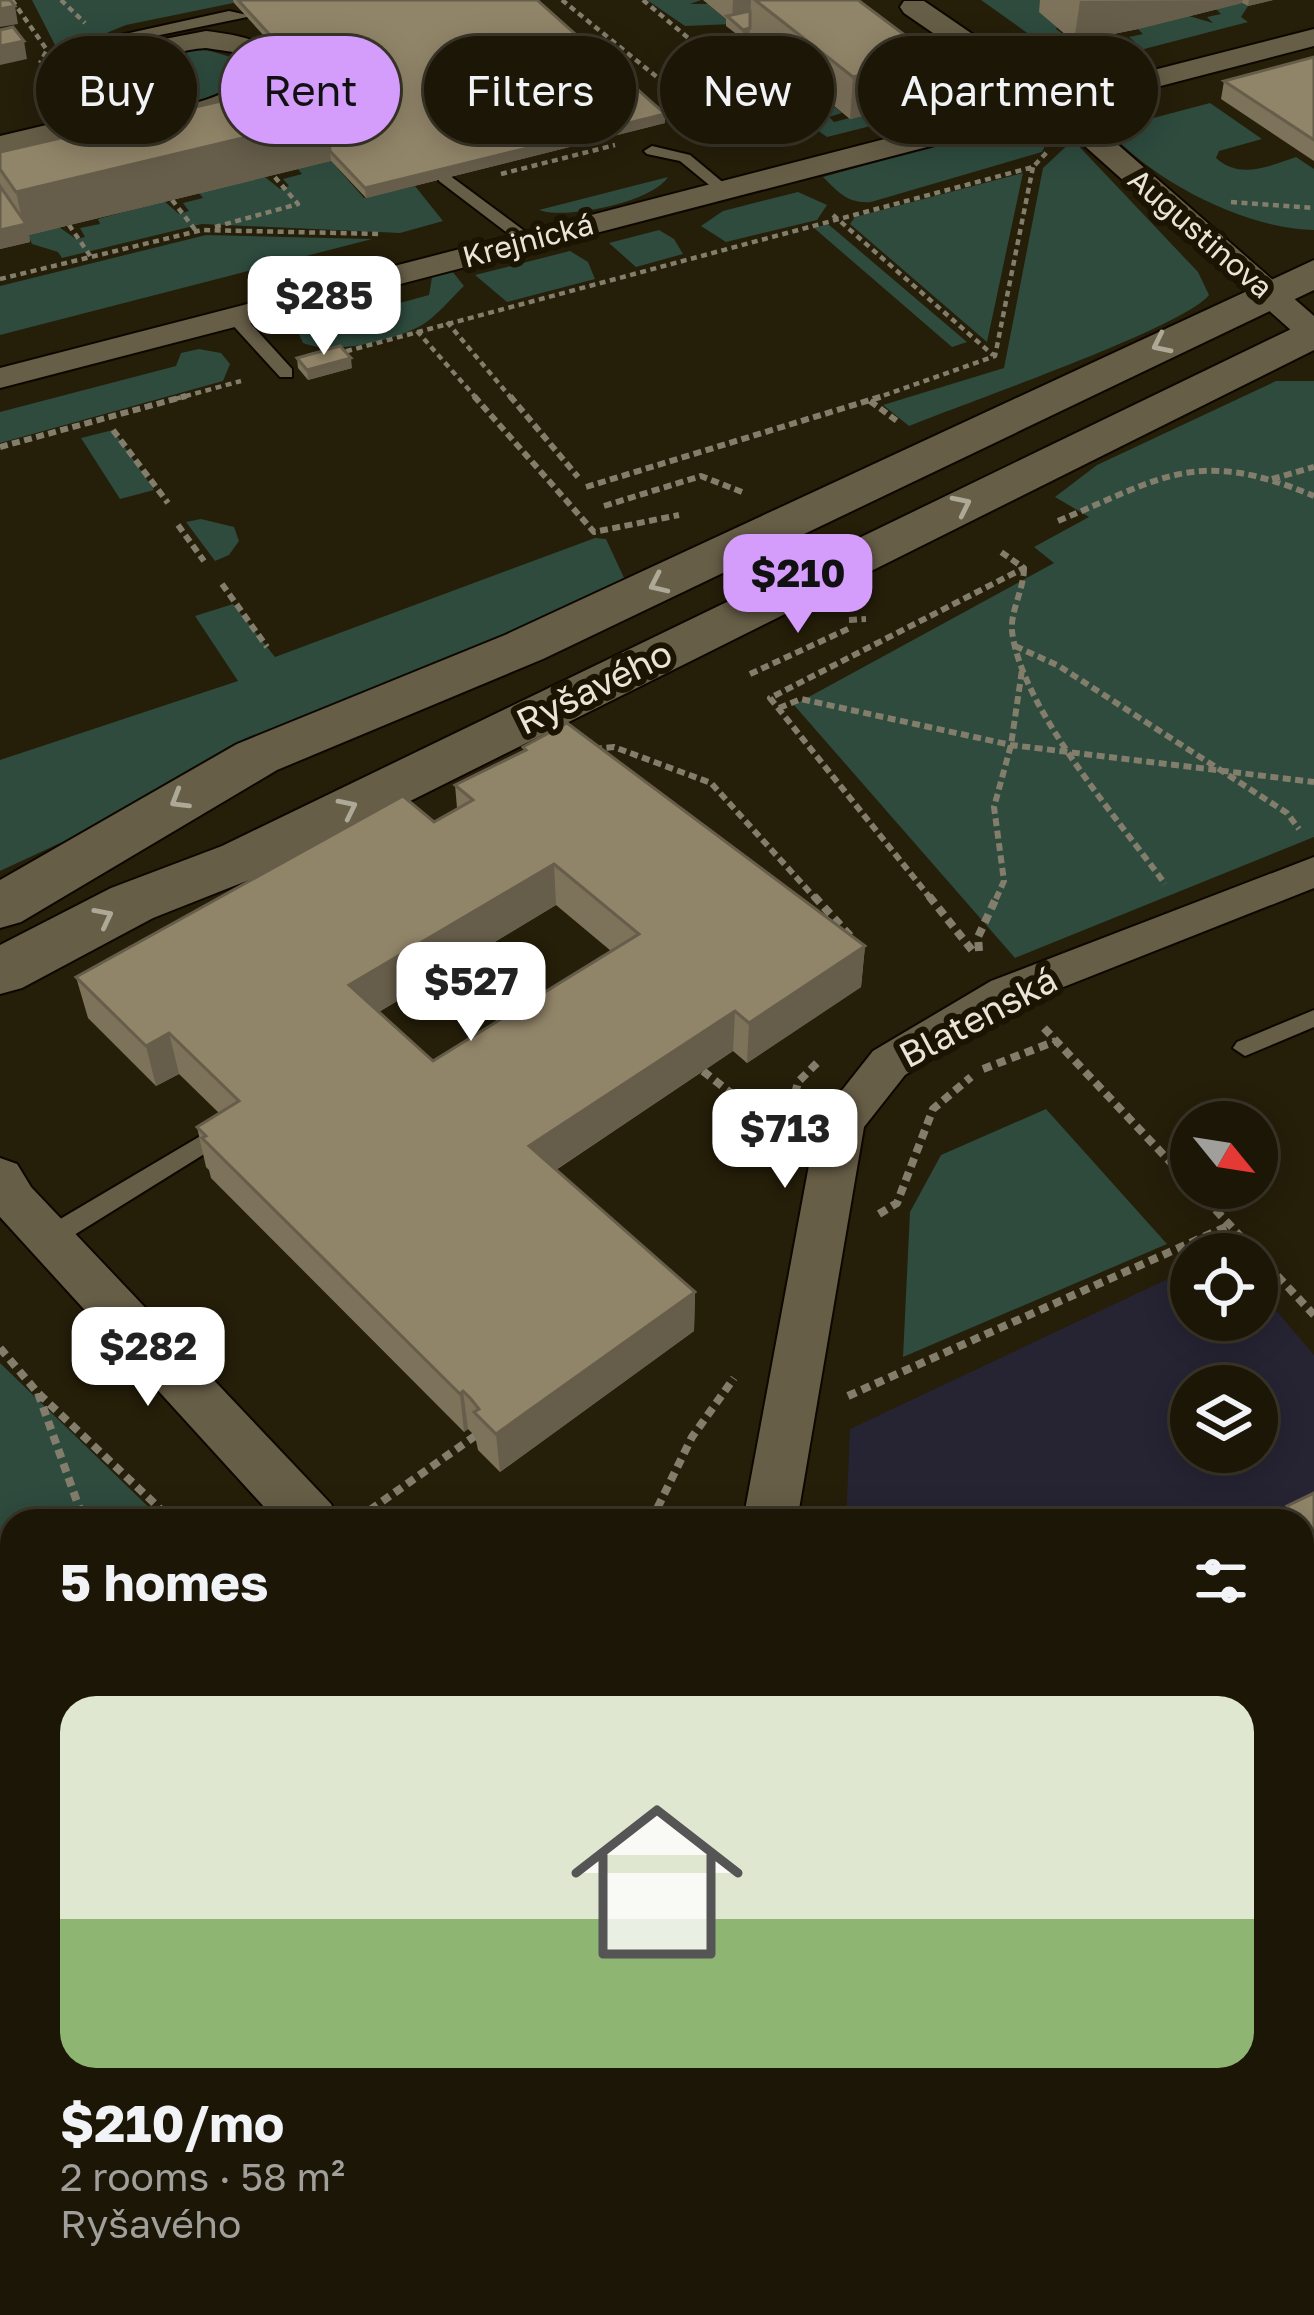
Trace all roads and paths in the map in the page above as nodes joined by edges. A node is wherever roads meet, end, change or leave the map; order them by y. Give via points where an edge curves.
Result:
1 (12, 0) edge
2 (62, 0) edge
3 (562, 0) edge
4 (643, 0) edge
5 (915, 2) edge
6 (245, 16) edge
7 (85, 23) dead end
8 (37, 36) edge
9 (135, 36) edge
10 (962, 36) edge
11 (1314, 37) edge
12 (197, 39) edge
13 (1158, 77) edge
14 (660, 80) edge
15 (197, 109) edge
16 (36, 137) edge
17 (620, 144) edge
18 (900, 144) edge
19 (1108, 144) edge
20 (0, 145) edge
21 (652, 151) dead end
22 (838, 160) junction
23 (273, 175) edge
24 (444, 178) edge
25 (482, 179) edge
26 (724, 190) junction
27 (172, 200) edge
28 (825, 204) dead end
29 (835, 218) junction
30 (69, 225) edge
31 (199, 231) junction
32 (388, 234) dead end
33 (528, 241) junction
34 (91, 257) junction
35 (0, 279) edge
36 (1290, 283) edge
37 (235, 317) junction
38 (447, 322) junction
39 (417, 331) junction
40 (1314, 332) edge
41 (994, 356) junction
42 (284, 370) junction
43 (0, 378) edge
44 (869, 400) junction
45 (898, 422) dead end
46 (113, 430) dead end
47 (0, 447) edge
48 (1314, 467) edge
49 (578, 477) dead end
50 (1270, 479) junction
51 (586, 487) dead end
52 (744, 493) dead end
53 (1314, 496) edge
54 (168, 503) dead end
55 (604, 506) dead end
56 (682, 514) dead end
57 (1058, 521) dead end
58 (178, 526) dead end
59 (1001, 551) dead end
60 (204, 561) dead end
61 (1024, 568) junction
62 (222, 584) dead end
63 (850, 628) dead end
64 (1014, 646) junction
65 (266, 647) dead end
66 (1022, 669) junction
67 (750, 674) dead end
68 (779, 708) junction
69 (1011, 745) junction
70 (614, 747) dead end
71 (1069, 753) junction
72 (1214, 768) junction
73 (1314, 782) edge
74 (1307, 852) edge
75 (0, 907) edge
76 (1198, 918) junction
77 (844, 928) junction
78 (827, 938) edge
79 (862, 950) edge
80 (0, 972) edge
81 (1007, 992) junction
82 (1314, 1018) edge
83 (1057, 1041) junction
84 (1245, 1048) dead end
85 (703, 1072) edge
86 (746, 1106) dead end
87 (214, 1137) edge
88 (1170, 1161) edge
89 (5, 1190) edge
90 (1215, 1209) edge
91 (866, 1222) dead end
92 (1230, 1225) junction
93 (1237, 1233) edge
94 (49, 1238) junction
95 (1278, 1276) edge
96 (1314, 1315) edge
97 (0, 1348) edge
98 (38, 1392) junction
99 (826, 1406) dead end
100 (475, 1436) edge
101 (79, 1509) edge
102 (160, 1509) edge
103 (301, 1509) edge
104 (371, 1509) edge
105 (772, 1509) edge

1 - 8 path
2 - 7 path
3 - 14 path
4 - 22 path
5 - 10 street, Augustinova
6 - 9 lane
11 - 13 street, Krejnická
12 - 15 street via 244,46 271,65 260,81
16 - 20 street
17 - 25 path
18 - 22 street, Krejnická
19 - 36 street, Augustinova
21 - 26 lane via 685,158
22 - 26 street, Krejnická
23 - 31 path via 298,204
24 - 33 lane
26 - 33 street, Krejnická
27 - 31 path
28 - 29 path
29 - 38 path
29 - 41 path
29 - 41 path via 1033,166
30 - 34 path
31 - 32 path
31 - 34 path
33 - 37 street, Krejnická
34 - 35 path
36 - 40 street, Augustinova
36 -> 75 main road, Ryšavého via 524,647 257,758
37 - 42 lane
37 - 43 street, Krejnická
38 - 39 path
38 - 49 path
39 - 42 path
39 - 56 path via 594,532
80 -> 40 main road, Ryšavého
41 - 44 path
42 - 47 path
44 - 45 path
44 - 51 path
46 - 54 path
48 - 50 path
50 - 53 path
50 - 57 path via 1224,470 1156,478
52 - 55 path via 701,476
58 - 60 path
59 - 61 path
61 - 64 path
61 - 68 path via 770,698
62 - 65 path
63 - 67 path
64 - 66 path
64 - 72 path via 1059,666
66 - 69 path
66 - 71 path
68 - 69 path via 800,699
68 - 69 path via 979,959 978,937 1004,881 994,807
69 - 71 path
70 - 77 path via 711,783
71 - 72 path
71 - 76 path via 1154,872
72 - 73 path
72 - 74 path via 1287,813
74 - 76 street, Blatenská
76 - 81 street, Blatenská
77 - 78 path
77 - 79 path
81 - 83 path
81 - 105 street, Blatenská via 889,1063 841,1122
82 - 84 lane
83 - 88 path
83 - 91 path via 978,1071 933,1109 897,1203
85 - 86 path
87 - 94 lane
89 - 94 street
90 - 92 path
92 - 93 path
92 - 99 path
94 - 103 street
95 - 96 path
97 - 98 path
98 - 101 path
98 - 102 path
100 - 104 path

